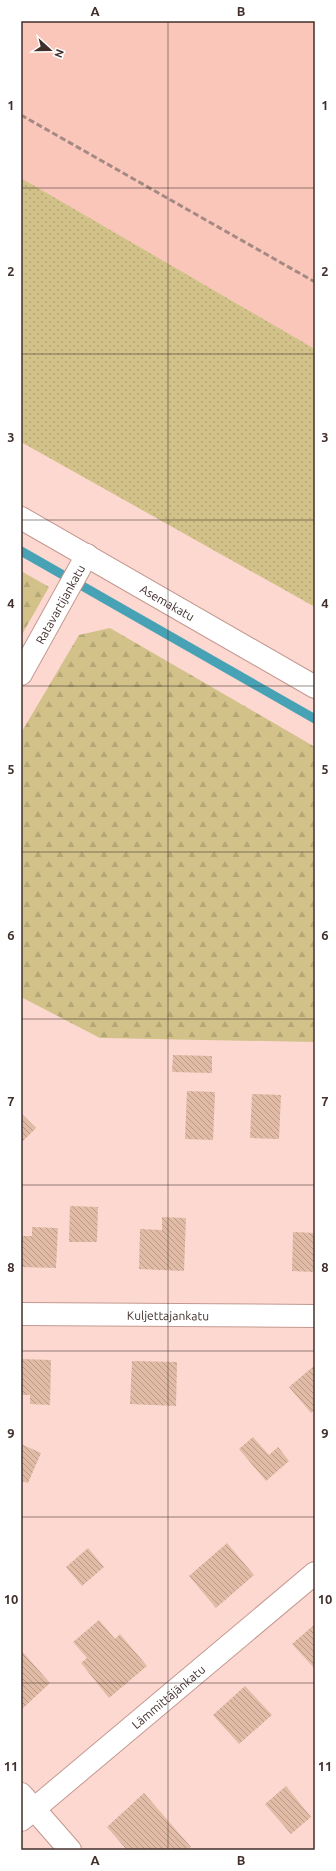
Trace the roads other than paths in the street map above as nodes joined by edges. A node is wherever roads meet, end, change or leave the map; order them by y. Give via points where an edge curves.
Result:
1 (21, 518) edge
2 (87, 555) junction
3 (21, 674) edge
4 (315, 687) edge
5 (21, 1314) edge
6 (315, 1316) edge
7 (315, 1573) edge
8 (25, 1808) edge
9 (70, 1850) edge

1 - 2 street, Asemakatu
2 - 3 street, Ratavartijankatu
2 - 4 street, Asemakatu
5 - 6 street, Kuljettajankatu
7 - 8 street, Lämmittäjänkatu
8 - 9 street

